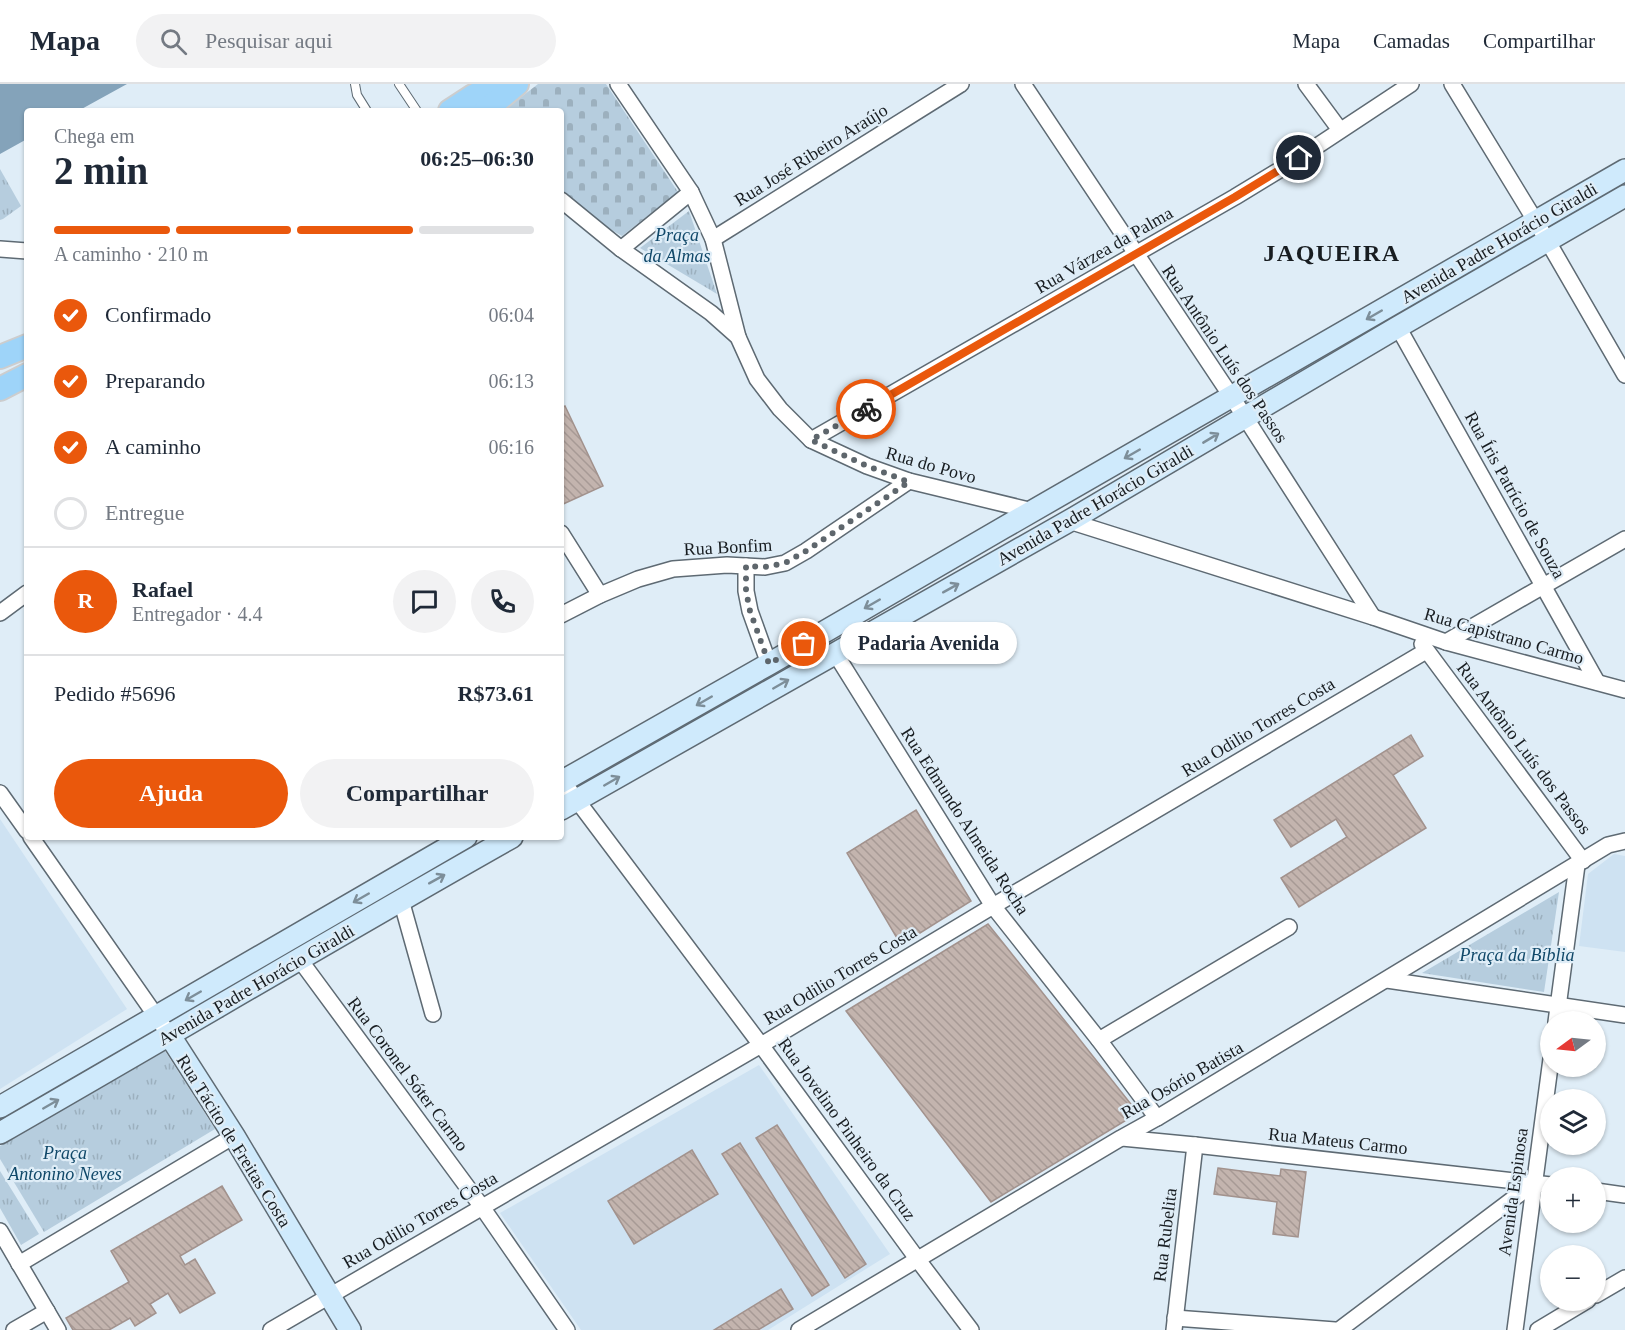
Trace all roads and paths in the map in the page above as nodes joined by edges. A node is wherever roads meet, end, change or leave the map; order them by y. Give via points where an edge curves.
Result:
1 (355, 84) edge
2 (399, 84) edge
3 (496, 84) edge
4 (517, 84) edge
5 (618, 84) edge
6 (962, 84) edge
7 (1023, 84) edge
8 (1306, 84) edge
9 (1411, 84) edge
10 (1452, 84) edge
11 (482, 107) edge
12 (365, 108) edge
13 (415, 108) edge
14 (1340, 130) junction
15 (1625, 170) edge
16 (691, 192) junction
17 (1625, 196) edge
18 (564, 202) edge
19 (1535, 221) junction
20 (713, 239) junction
21 (1548, 240) junction
22 (0, 249) edge
23 (621, 249) junction
24 (24, 251) edge
25 (1136, 254) junction
26 (1398, 327) junction
27 (738, 337) junction
28 (24, 347) edge
29 (0, 357) edge
30 (1625, 375) edge
31 (24, 377) edge
32 (0, 389) edge
33 (1231, 397) junction
34 (1245, 417) junction
35 (811, 440) junction
36 (909, 482) junction
37 (1033, 511) junction
38 (1069, 521) junction
39 (564, 537) edge
40 (1625, 539) edge
41 (746, 566) junction
42 (1543, 585) junction
43 (24, 595) edge
44 (600, 595) junction
45 (0, 613) edge
46 (564, 613) edge
47 (1373, 617) junction
48 (1411, 630) junction
49 (1446, 642) junction
50 (1426, 651) junction
51 (835, 653) junction
52 (769, 664) junction
53 (1597, 682) junction
54 (1625, 690) edge
55 (564, 780) edge
56 (564, 788) edge
57 (0, 793) edge
58 (569, 805) edge
59 (24, 827) edge
60 (33, 840) edge
61 (461, 840) edge
62 (507, 840) edge
63 (1625, 841) edge
64 (1580, 863) junction
65 (401, 900) junction
66 (993, 906) junction
67 (1289, 927) dead end
68 (300, 960) junction
69 (1387, 980) junction
70 (1558, 1005) junction
71 (1557, 1011) edge
72 (433, 1014) dead end
73 (1625, 1015) edge
74 (157, 1017) junction
75 (170, 1036) junction
76 (1099, 1041) junction
77 (761, 1045) junction
78 (1549, 1077) edge
79 (0, 1107) edge
80 (1157, 1118) junction
81 (0, 1133) edge
82 (234, 1136) junction
83 (1121, 1138) junction
84 (1195, 1144) junction
85 (1534, 1183) junction
86 (1540, 1184) edge
87 (1606, 1192) edge
88 (1625, 1195) edge
89 (482, 1207) junction
90 (0, 1231) edge
91 (918, 1260) junction
92 (19, 1264) junction
93 (1625, 1278) edge
94 (1606, 1289) edge
95 (329, 1295) junction
96 (47, 1311) junction
97 (1569, 1311) edge
98 (1175, 1324) edge
99 (14, 1330) edge
100 (58, 1330) edge
101 (271, 1330) edge
102 (350, 1330) edge
103 (567, 1330) edge
104 (799, 1330) edge
105 (971, 1330) edge
106 (1337, 1330) edge
107 (1515, 1330) edge
108 (1538, 1330) edge

1 - 12 lane
2 - 13 lane
3 - 11 main road
4 - 11 main road
5 - 16 street
6 - 20 street, Rua José Ribeiro Araújo
7 - 25 street, Rua Antônio Luís dos Passos
8 - 14 street
9 - 14 street, Rua Várzea da Palma
10 - 19 street
14 - 25 street, Rua Várzea da Palma
15 - 19 street, Avenida Padre Horácio Giraldi
16 - 20 street
16 - 23 street
17 - 21 street, Avenida Padre Horácio Giraldi
18 - 23 street, Rua do Povo
19 - 21 street
19 -> 33 street, Avenida Padre Horácio Giraldi
20 - 27 street
21 - 26 street, Avenida Padre Horácio Giraldi
21 - 30 street
22 - 24 street
23 - 27 street, Rua do Povo
25 - 33 street, Rua Antônio Luís dos Passos
25 - 35 street, Rua Várzea da Palma
26 - 34 street, Avenida Padre Horácio Giraldi
26 - 42 street, Rua Íris Patrício de Souza
27 - 35 street, Rua do Povo via 757,379
28 - 29 main road
31 - 32 main road
33 - 34 street, Rua Antônio Luís dos Passos
33 -> 37 street, Avenida Padre Horácio Giraldi
38 -> 34 street, Avenida Padre Horácio Giraldi
34 - 47 street, Rua Antônio Luís dos Passos
35 - 36 street, Rua do Povo
36 - 37 street, Rua do Povo
36 - 41 street, Rua Bonfim via 785,563
37 -> 52 street, Avenida Padre Horácio Giraldi
38 - 47 street
51 -> 38 street, Avenida Padre Horácio Giraldi
39 - 44 street
40 - 42 street
41 - 44 street, Rua Bonfim via 673,569
41 - 52 street via 750,611
42 - 49 street
42 - 53 street, Rua Íris Patrício de Souza
43 - 45 street
44 - 46 street, Rua Bonfim
47 - 48 street, Rua Capistrano Carmo
48 - 49 street, Rua Capistrano Carmo
48 - 50 street, Rua Antônio Luís dos Passos
49 - 53 street, Rua Capistrano Carmo
50 - 64 street, Rua Antônio Luís dos Passos
50 - 66 street, Rua Odilio Torres Costa
58 -> 51 street, Avenida Padre Horácio Giraldi
51 - 66 street, Rua Edmundo Almeida Rocha
52 -> 55 street, Avenida Padre Horácio Giraldi
53 - 54 street, Rua Capistrano Carmo
56 - 58 street, Rua Jovelino Pinheiro da Cruz
57 - 59 street
58 - 77 street, Rua Jovelino Pinheiro da Cruz
60 - 74 street, Rua Tácito de Freitas Costa
61 -> 74 street, Avenida Padre Horácio Giraldi
65 -> 62 street, Avenida Padre Horácio Giraldi
63 - 64 street, Rua Osório Batista via 1608,845
64 - 69 street, Rua Osório Batista
64 - 70 street
65 - 68 street, Avenida Padre Horácio Giraldi
65 - 72 street
66 - 76 street, Rua Edmundo Almeida Rocha
66 - 77 street, Rua Odilio Torres Costa
67 - 76 street
68 - 75 street, Avenida Padre Horácio Giraldi
68 - 89 street, Rua Coronel Sóter Carmo
69 - 70 street
69 - 80 street, Rua Osório Batista
70 - 71 street
70 - 73 street
74 - 75 street, Rua Tácito de Freitas Costa
74 - 79 street, Avenida Padre Horácio Giraldi
81 -> 75 street, Avenida Padre Horácio Giraldi
75 - 82 street, Rua Tácito de Freitas Costa
76 - 80 street, Rua Edmundo Almeida Rocha
77 - 89 street, Rua Odilio Torres Costa
77 - 91 street, Rua Jovelino Pinheiro da Cruz
78 - 85 street, Avenida Espinosa
80 - 83 street, Rua Osório Batista
82 - 92 street
82 - 95 street, Rua Tácito de Freitas Costa
83 - 84 street, Rua Mateus Carmo
83 - 91 street, Rua Osório Batista
84 - 85 street, Rua Mateus Carmo
84 - 98 street, Rua Rubelita
85 - 86 street, Rua Mateus Carmo
85 - 106 street
85 - 107 street, Avenida Espinosa
87 - 88 street
89 - 95 street, Rua Odilio Torres Costa
89 - 103 street, Rua Coronel Sóter Carmo
90 - 92 street
91 - 104 street, Rua Osório Batista
91 - 105 street, Rua Jovelino Pinheiro da Cruz
92 - 96 street
93 - 94 street
95 - 101 street, Rua Odilio Torres Costa
95 - 102 street, Rua Tácito de Freitas Costa
96 - 99 street
96 - 100 street
97 - 108 street
98 - 106 street

